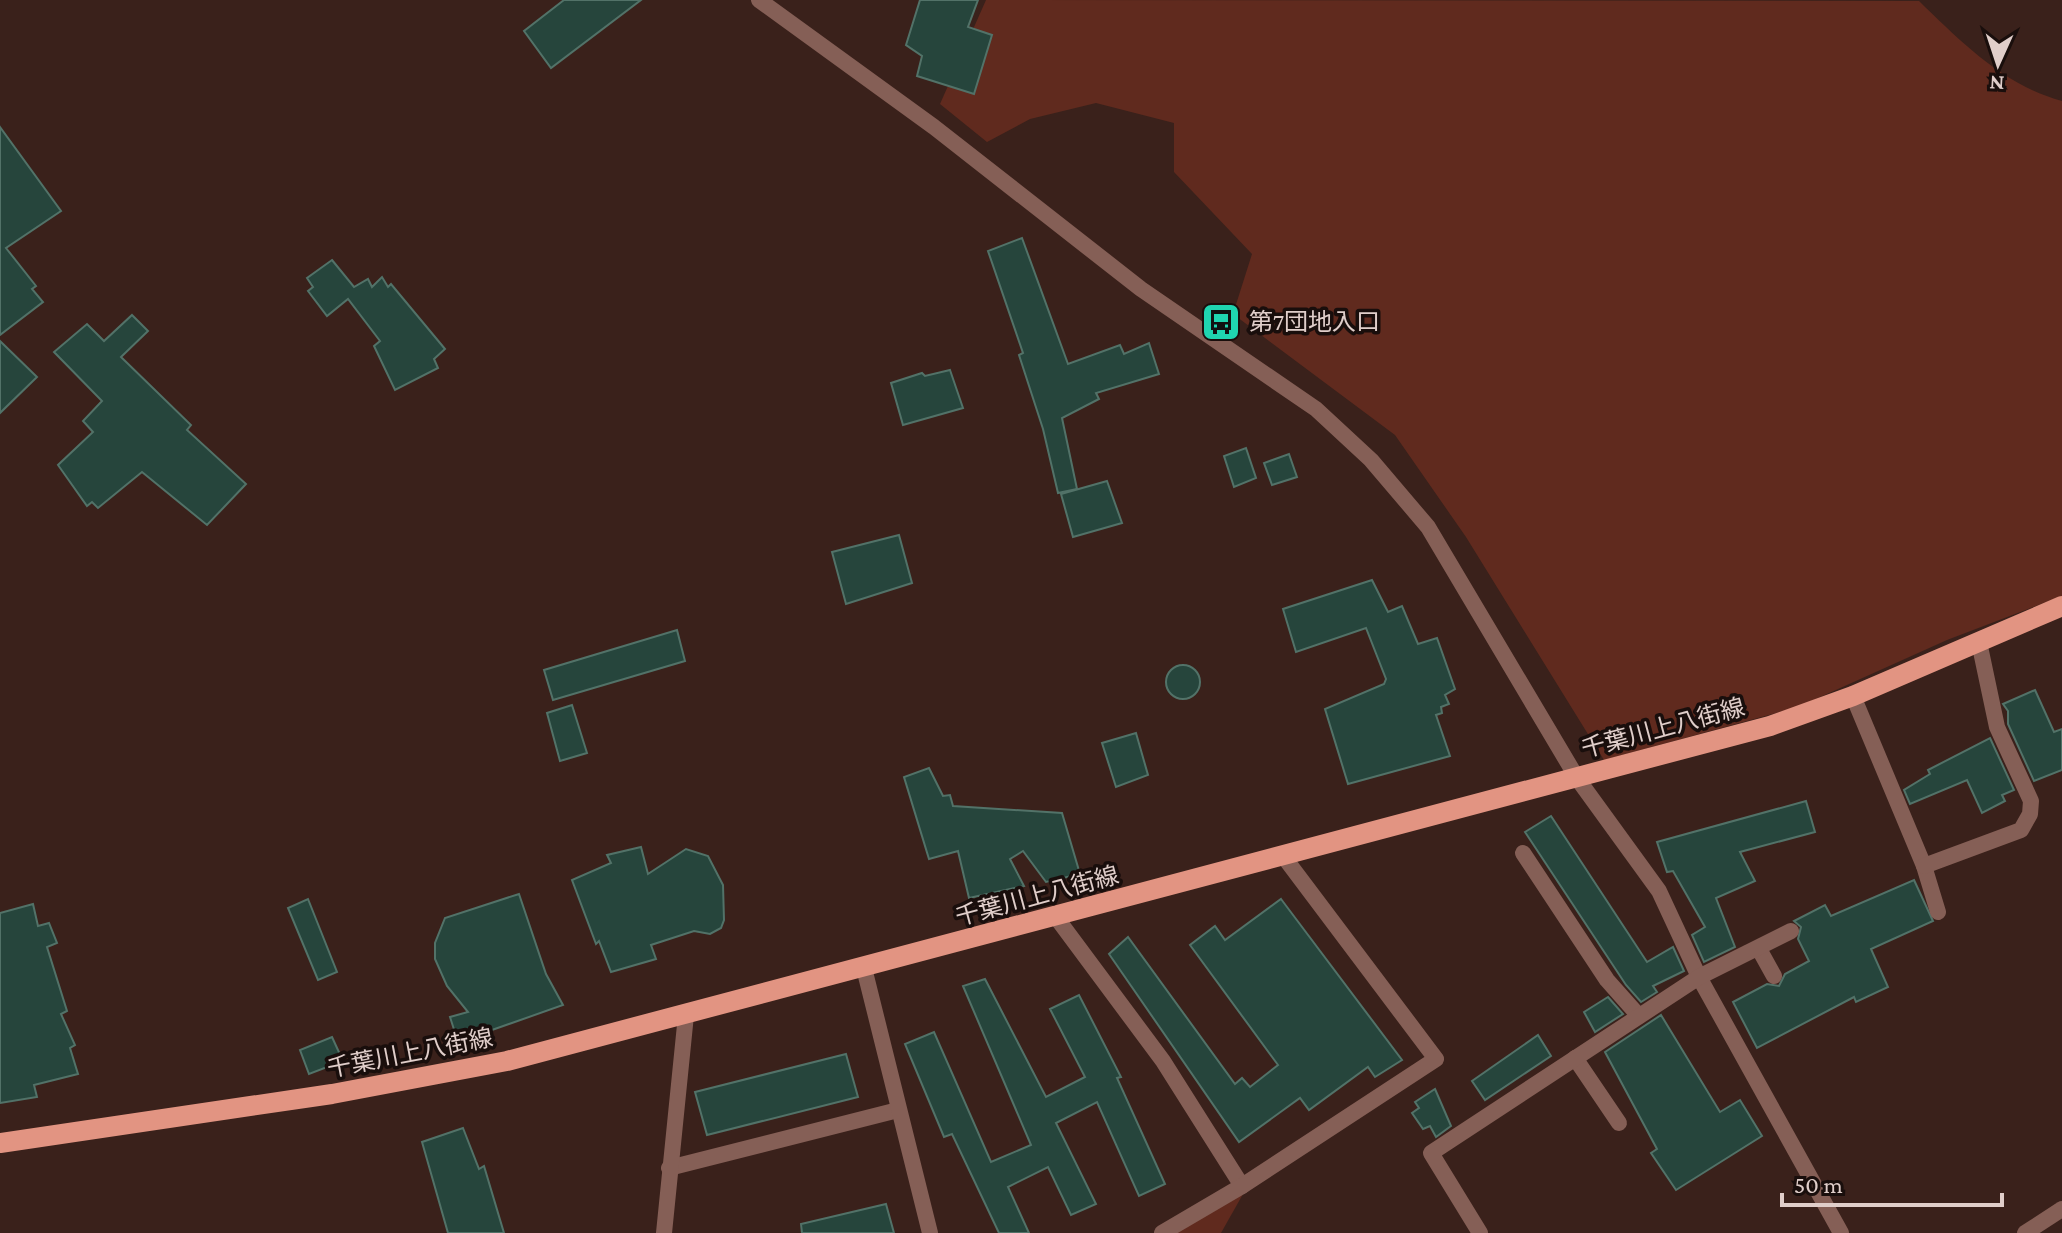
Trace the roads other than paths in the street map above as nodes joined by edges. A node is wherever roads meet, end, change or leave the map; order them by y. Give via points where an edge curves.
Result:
1 (759, 0) edge
2 (2062, 606) edge
3 (1979, 642) junction
4 (1853, 696) junction
5 (1577, 778) junction
6 (1523, 853) dead end
7 (1284, 857) junction
8 (1924, 866) junction
9 (1938, 912) dead end
10 (1056, 917) junction
11 (1791, 931) dead end
12 (1759, 949) junction
13 (864, 968) junction
14 (1774, 976) dead end
15 (1699, 977) junction
16 (686, 1015) junction
17 (1639, 1016) junction
18 (1575, 1058) junction
19 (898, 1110) junction
20 (1619, 1123) dead end
21 (0, 1143) edge
22 (669, 1168) junction
23 (1242, 1186) junction
24 (2062, 1209) edge
25 (664, 1233) edge
26 (930, 1233) edge
27 (1162, 1233) edge
28 (1480, 1233) edge
29 (1841, 1233) edge
30 (2025, 1233) edge

1 - 5 street via 934,127 1141,289 1316,409 1371,460 1428,527
2 - 3 main road, 千葉川上八街線
3 - 4 main road, 千葉川上八街線
3 - 8 street via 1997,727 2031,801 2030,814 2021,830
4 - 5 main road, 千葉川上八街線 via 1770,726
4 - 8 street
5 - 7 main road, 千葉川上八街線
5 - 15 street via 1659,891
6 - 17 street via 1607,980
7 - 10 main road, 千葉川上八街線
7 - 23 street via 1436,1059
8 - 9 street
10 - 13 main road, 千葉川上八街線
10 - 23 street via 1163,1061
11 - 12 street
12 - 14 street
12 - 15 street
13 - 16 main road, 千葉川上八街線
13 - 19 street
15 - 17 street
15 - 29 street
16 - 21 main road, 千葉川上八街線 via 416,1081
16 - 22 street
17 - 18 street
18 - 20 street
18 - 28 street via 1431,1153
19 - 22 street
19 - 26 street
22 - 25 street
23 - 27 street
24 - 30 street

